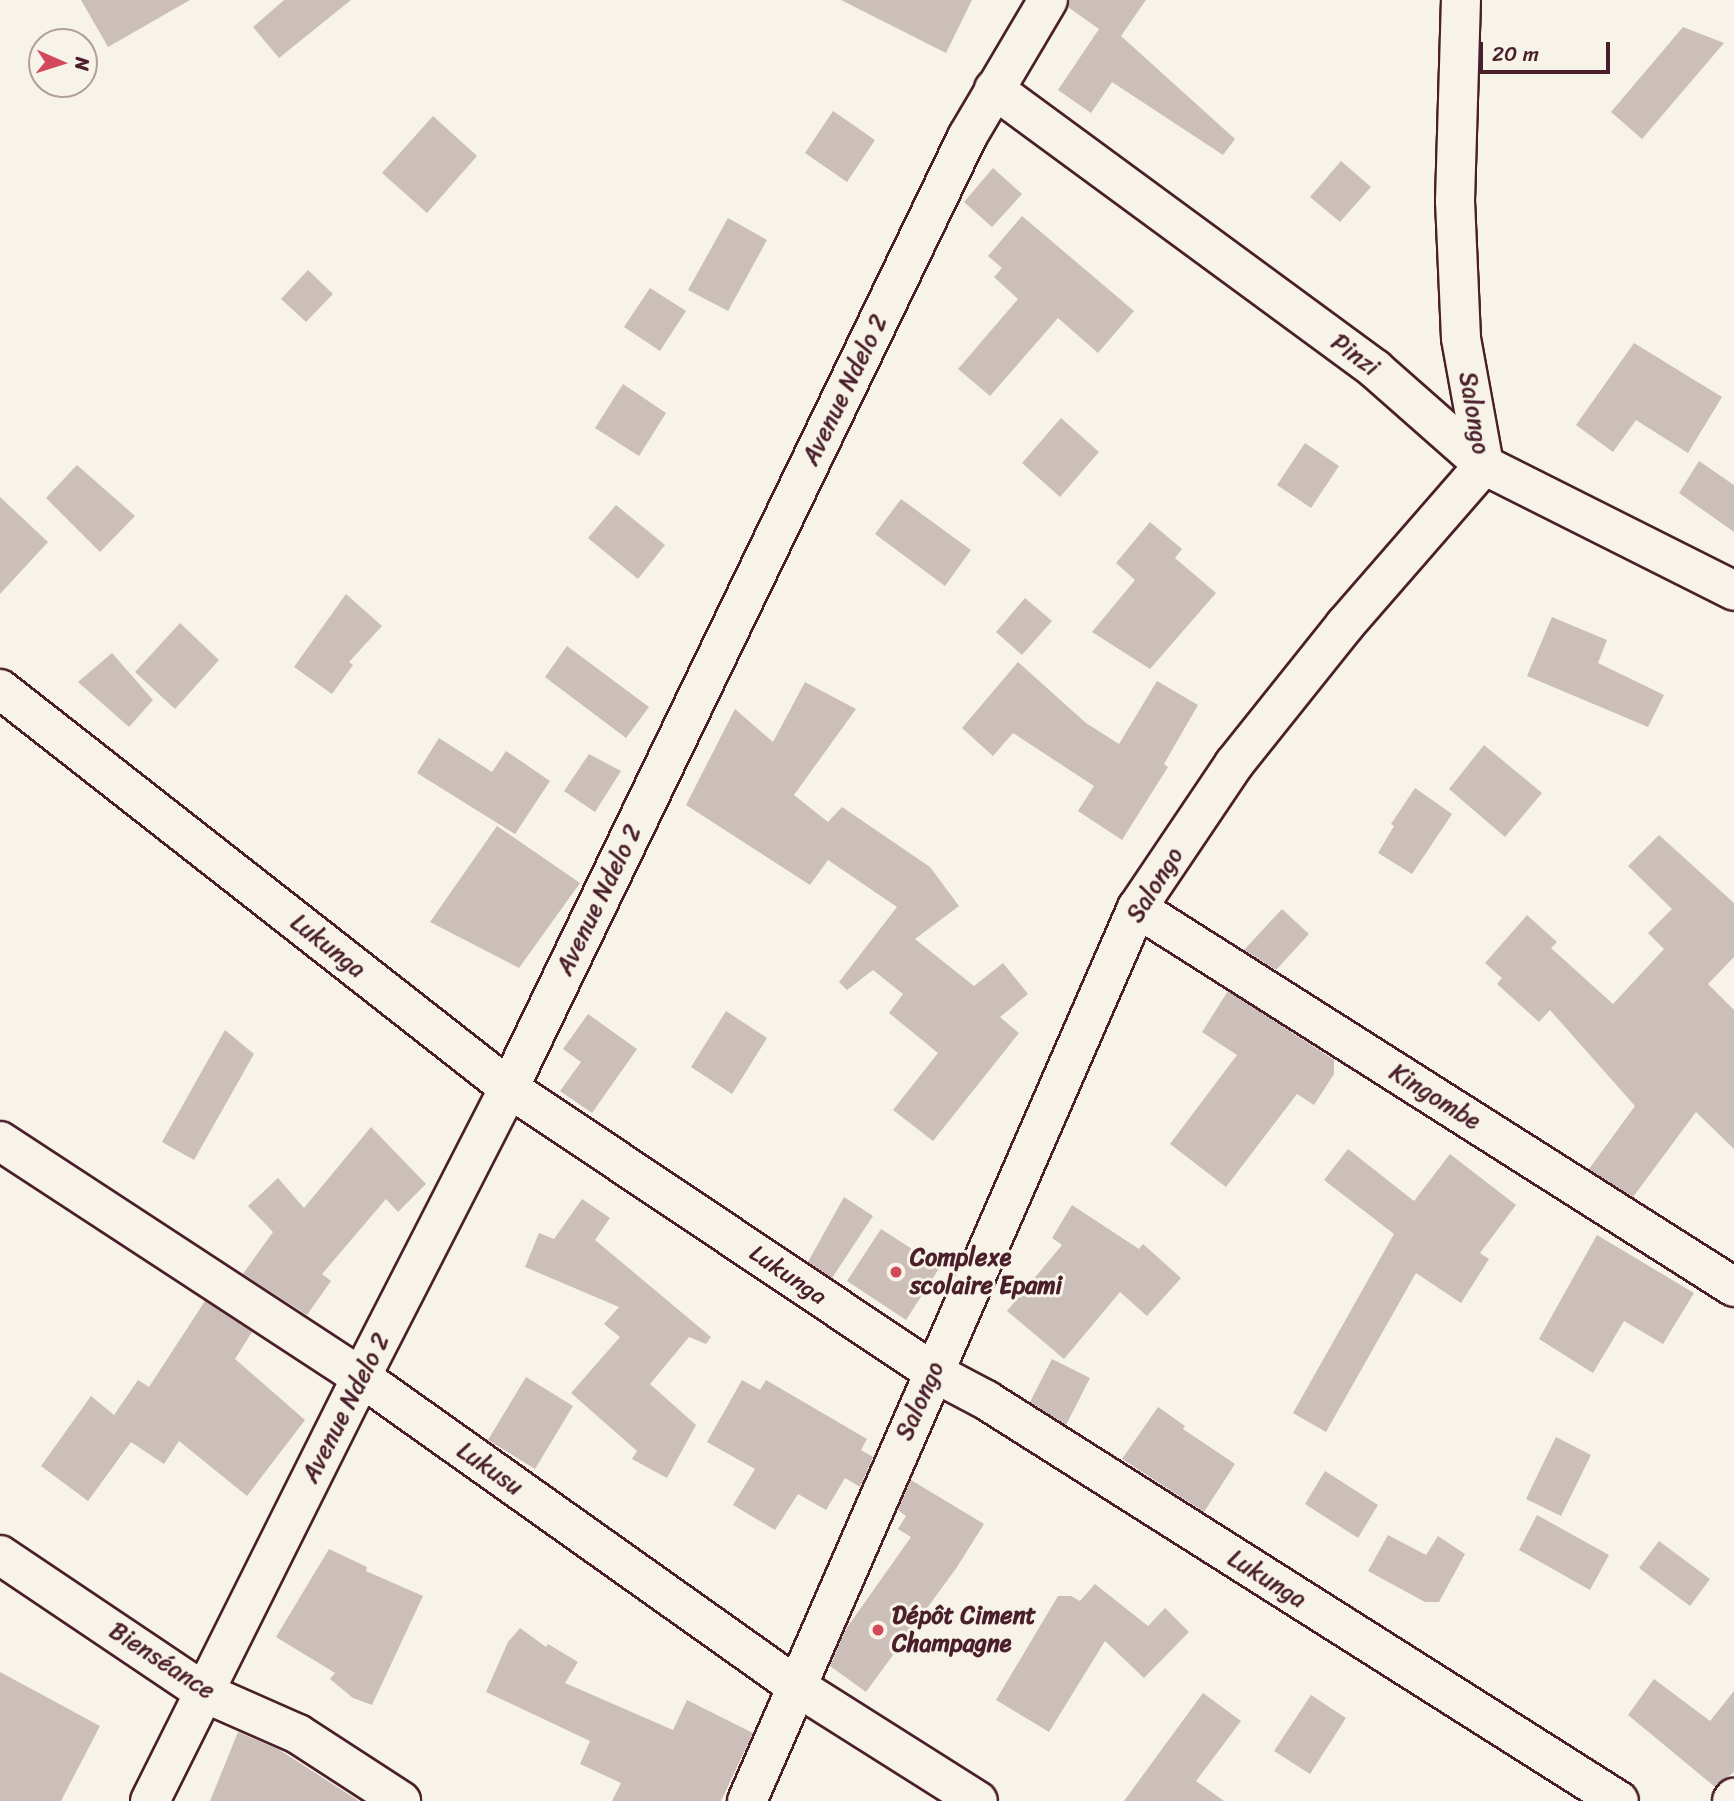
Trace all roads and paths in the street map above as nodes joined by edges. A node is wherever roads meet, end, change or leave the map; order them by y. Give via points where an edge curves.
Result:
1 (1048, 0) edge
2 (1461, 0) edge
3 (993, 89) junction
4 (1485, 465) junction
5 (1734, 591) edge
6 (0, 690) edge
7 (1137, 908) junction
8 (509, 1088) junction
9 (0, 1141) edge
10 (1734, 1287) edge
11 (933, 1372) junction
12 (361, 1377) junction
13 (0, 1555) edge
14 (796, 1686) junction
15 (205, 1693) junction
16 (150, 1801) edge
17 (401, 1801) edge
18 (747, 1801) edge
19 (978, 1801) edge
20 (1619, 1801) edge

1 - 3 street, Avenue Ndelo 2
2 - 4 street, Salongo via 1455,201 1461,338
3 - 4 street, Pinzi via 1375,369
3 - 8 street, Avenue Ndelo 2
4 - 5 street, Pinzi
4 - 7 street, Salongo via 1345,625 1234,764
6 - 8 street, Lukunga
7 - 10 street, Kingombe
7 - 11 street, Salongo
8 - 11 street, Lukunga
8 - 12 street, Avenue Ndelo 2
9 - 12 street, Lukusu
11 - 14 street, Salongo
11 - 20 street, Lukunga via 986,1400
12 - 14 street, Lukusu
12 - 15 street, Avenue Ndelo 2
13 - 15 street, Bienséance
14 - 18 street, Salongo
14 - 19 street, Lukusu
15 - 16 street, Avenue Ndelo 2
15 - 17 street, Bienséance via 298,1734

